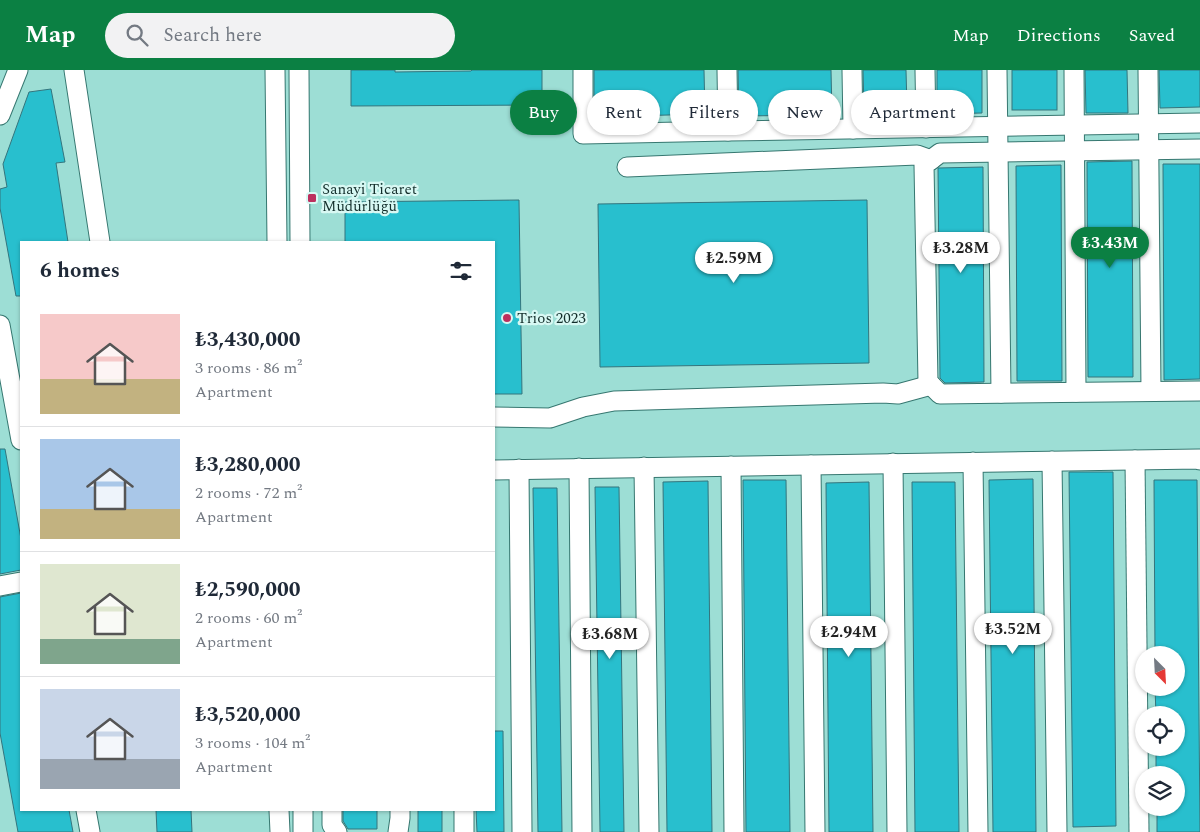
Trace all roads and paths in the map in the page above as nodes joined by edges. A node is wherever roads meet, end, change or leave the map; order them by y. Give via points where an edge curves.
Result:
1 (18, 70) edge
2 (74, 70) edge
3 (275, 70) edge
4 (299, 70) edge
5 (583, 70) edge
6 (727, 70) edge
7 (852, 70) edge
8 (925, 70) edge
9 (997, 70) edge
10 (1074, 70) edge
11 (1148, 70) edge
12 (727, 90) edge
13 (852, 90) edge
14 (925, 90) edge
15 (0, 115) edge
16 (1149, 124) junction
17 (1200, 124) edge
18 (1075, 125) junction
19 (998, 126) junction
20 (974, 127) edge
21 (851, 129) edge
22 (758, 131) edge
23 (670, 132) edge
24 (1200, 149) edge
25 (1148, 151) junction
26 (997, 152) junction
27 (1075, 152) junction
28 (931, 160) junction
29 (627, 167) dead end
30 (100, 241) edge
31 (277, 241) edge
32 (300, 241) edge
33 (0, 325) edge
34 (931, 385) junction
35 (1150, 391) junction
36 (1200, 391) edge
37 (1076, 392) junction
38 (1001, 393) junction
39 (495, 417) edge
40 (20, 435) edge
41 (1135, 460) junction
42 (1200, 460) edge
43 (1052, 461) junction
44 (973, 462) junction
45 (893, 464) junction
46 (812, 465) junction
47 (731, 466) junction
48 (644, 467) junction
49 (579, 468) junction
50 (519, 469) junction
51 (495, 470) edge
52 (20, 582) edge
53 (0, 586) edge
54 (86, 811) edge
55 (280, 811) edge
56 (303, 811) edge
57 (332, 811) edge
58 (400, 811) edge
59 (464, 811) edge
60 (90, 832) edge
61 (280, 832) edge
62 (304, 832) edge
63 (337, 832) edge
64 (398, 832) edge
65 (464, 832) edge
66 (522, 832) edge
67 (582, 832) edge
68 (649, 832) edge
69 (734, 832) edge
70 (815, 832) edge
71 (896, 832) edge
72 (978, 832) edge
73 (1057, 832) edge
74 (1139, 832) edge

1 - 15 street
2 - 30 street
3 - 31 street
4 - 32 street
5 - 23 street via 583,134
6 - 12 street
7 - 13 street
8 - 14 street
9 - 19 street
10 - 18 street
11 - 16 street
16 - 17 street
16 - 18 street
16 - 25 street
18 - 19 street
18 - 27 street
19 - 20 street
19 - 26 street
21 - 22 street
24 - 25 street
25 - 27 street
25 - 35 street
26 - 27 street
26 - 28 street via 940,153
26 - 38 street
27 - 37 street
28 - 29 street via 917,155
28 - 34 street via 924,165 928,382
33 - 40 street
34 - 38 street via 940,394
34 - 39 street via 898,394 609,401 550,418
35 - 36 street
35 - 37 street
37 - 38 street
41 - 42 street
41 - 43 street
41 - 74 street
43 - 44 street
43 - 73 street
44 - 45 street
44 - 72 street
45 - 46 street
45 - 71 street
46 - 47 street
46 - 70 street
47 - 48 street
47 - 69 street
48 - 49 street
48 - 68 street
49 - 50 street
49 - 67 street
50 - 51 street
50 - 66 street
52 - 53 street
54 - 60 street
55 - 61 street
56 - 62 street
57 - 63 street via 332,825
58 - 64 street
59 - 65 street

